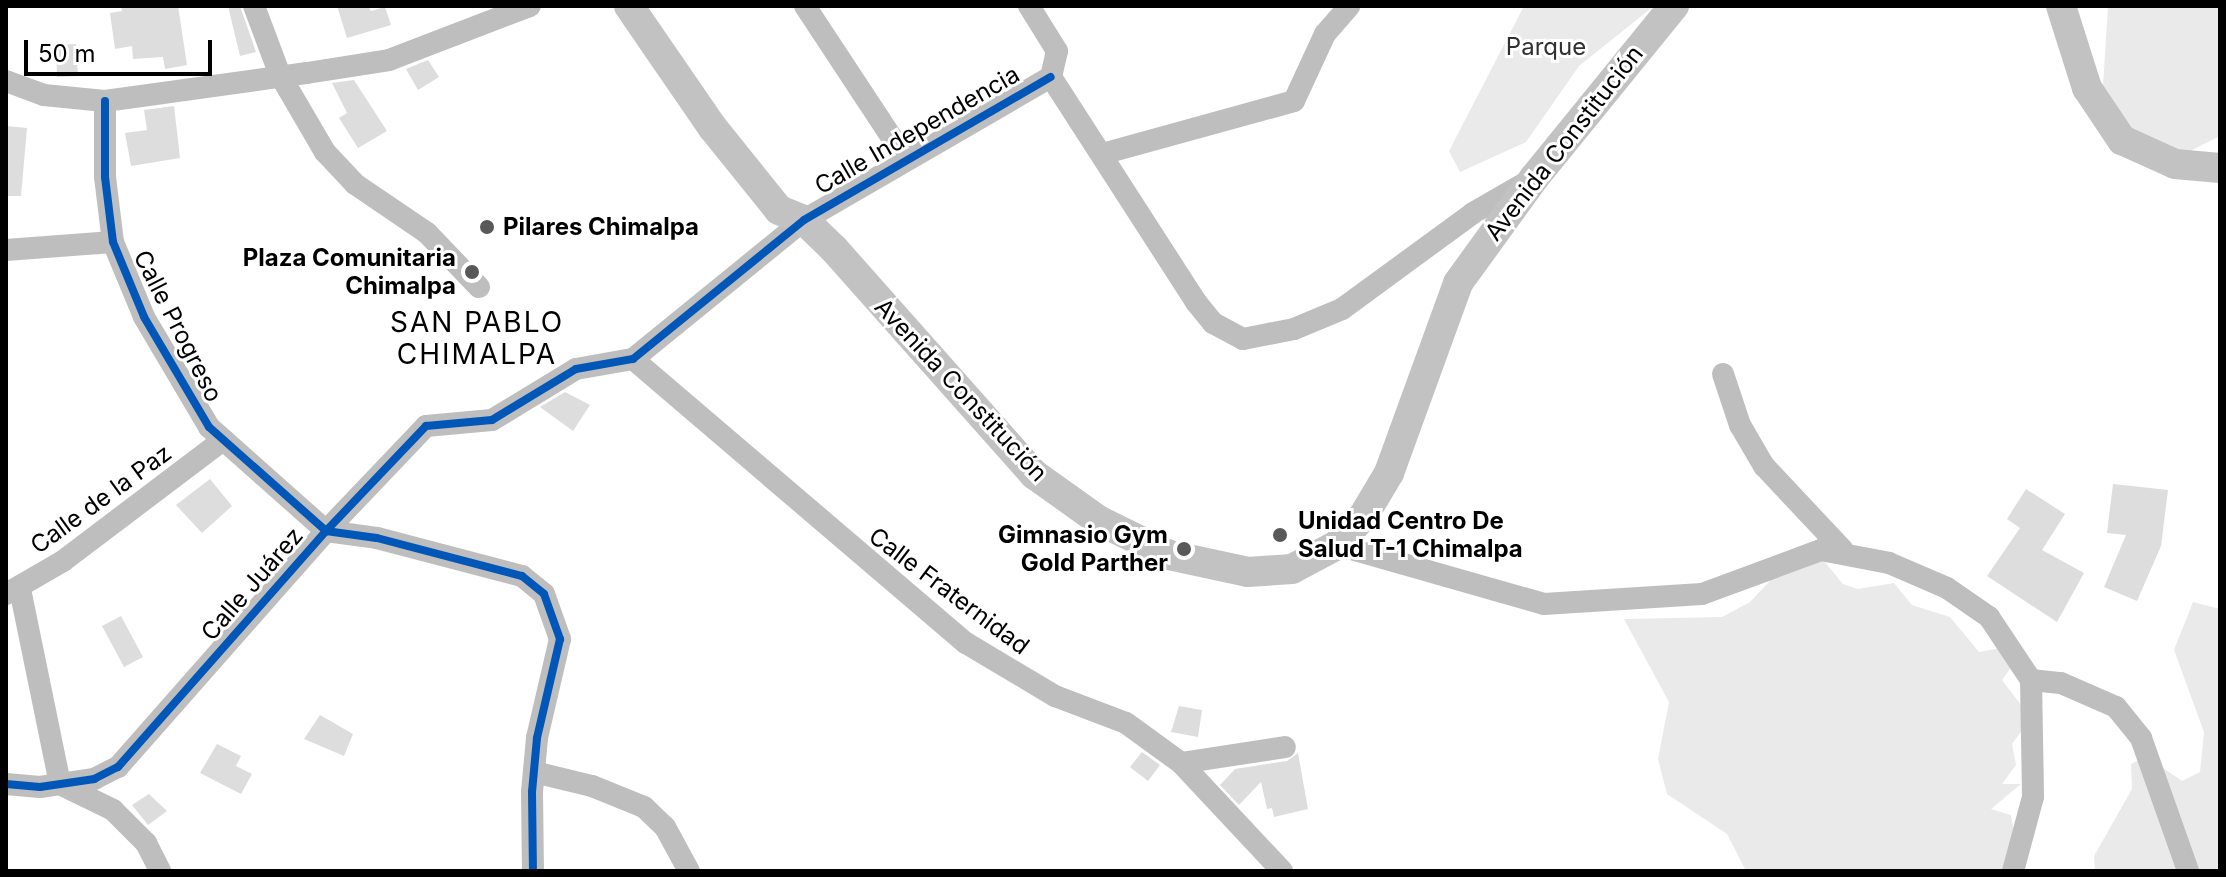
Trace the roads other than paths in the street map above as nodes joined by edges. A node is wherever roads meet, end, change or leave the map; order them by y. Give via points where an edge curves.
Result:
1 (254, 6) edge
2 (530, 6) edge
3 (629, 6) edge
4 (805, 6) edge
5 (1029, 6) edge
6 (1349, 6) edge
7 (1674, 6) edge
8 (2061, 6) edge
9 (280, 75) junction
10 (1051, 77) junction
11 (6, 81) edge
12 (105, 101) junction
13 (1102, 154) junction
14 (906, 159) junction
15 (2220, 168) edge
16 (1534, 178) junction
17 (804, 220) junction
18 (113, 242) junction
19 (6, 250) edge
20 (479, 287) dead end
21 (633, 359) junction
22 (1723, 374) dead end
23 (223, 440) junction
24 (326, 531) junction
25 (1337, 545) junction
26 (1843, 550) junction
27 (13, 591) edge
28 (2031, 680) junction
29 (1285, 747) dead end
30 (1181, 763) junction
31 (534, 772) junction
32 (6, 784) edge
33 (60, 784) junction
34 (160, 871) edge
35 (533, 871) edge
36 (689, 871) edge
37 (1282, 871) edge
38 (2013, 871) edge
39 (2188, 871) edge

1 - 9 street
2 - 9 street via 389,60
3 - 17 main road, Avenida Constitución via 734,156 779,210
4 - 14 street
5 - 10 street via 1057,51
6 - 13 street via 1325,34 1294,101
7 - 16 main road, Avenida Constitución
8 - 15 main road via 2087,88 2122,140 2175,164
9 - 12 street
9 - 20 street via 325,152 355,184 427,233
10 - 13 street, Calle Independencia
10 - 14 street, Calle Independencia
11 - 12 street via 44,95
12 - 18 street, Calle Progreso via 105,177
13 - 16 street, Calle Independencia via 1213,323 1243,339 1294,329 1342,309 1473,213
14 - 17 street, Calle Independencia
16 - 25 main road, Avenida Constitución via 1458,283 1389,473 1364,515
17 - 21 street, Calle Juárez
17 - 25 main road, Avenida Constitución via 1035,475 1098,520 1169,555 1248,572 1292,569
18 - 19 street
18 - 23 street, Calle Progreso via 169,364 196,409
21 - 24 street, Calle Juárez via 576,369 492,420 426,426
21 - 30 street, Calle Fraternidad via 966,643 1055,696 1126,723
22 - 26 street via 1740,425 1764,466
23 - 24 street, Calle Progreso
23 - 27 street, Calle de la Paz
24 - 31 street via 377,538 537,584 557,621 560,639
24 - 33 street, Calle Juárez via 118,767 104,777
25 - 26 street via 1544,604 1702,594 1809,551
26 - 28 street via 1947,588 1989,617
27 - 33 street
28 - 38 street via 2033,797
28 - 39 street via 2061,683 2116,707 2141,738
29 - 30 street
30 - 37 street, Calle Fraternidad
31 - 35 street
31 - 36 street via 592,786 644,807 665,827
32 - 33 street, Calle Juárez
33 - 34 street via 113,810 146,843

